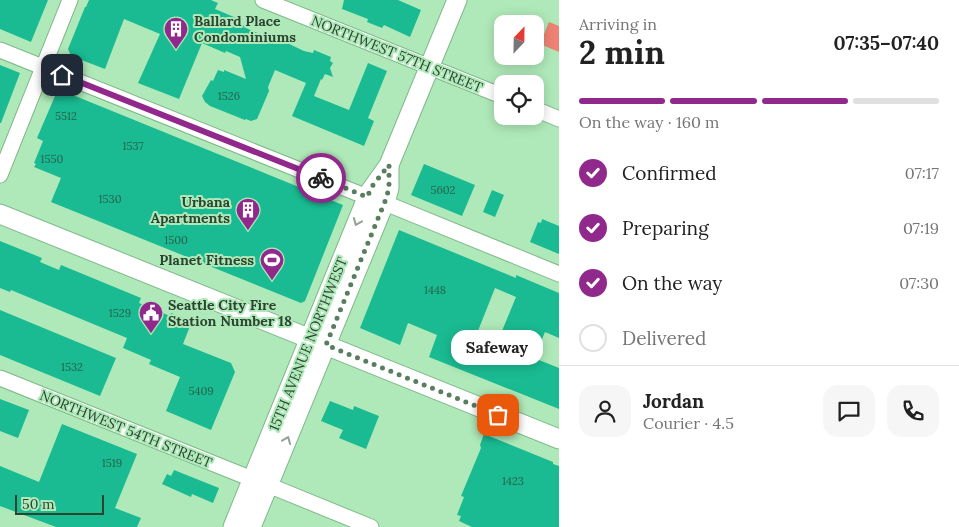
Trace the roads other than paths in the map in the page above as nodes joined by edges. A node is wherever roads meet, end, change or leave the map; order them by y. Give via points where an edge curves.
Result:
1 (70, 0) edge
2 (263, 0) edge
3 (457, 0) edge
4 (0, 50) edge
5 (43, 67) junction
6 (430, 67) junction
7 (494, 93) edge
8 (544, 113) edge
9 (559, 119) edge
10 (0, 175) edge
11 (376, 200) junction
12 (0, 214) edge
13 (559, 274) edge
14 (318, 342) junction
15 (0, 378) edge
16 (559, 439) edge
17 (260, 482) junction
18 (233, 527) edge
19 (251, 527) edge
20 (371, 527) edge

1 - 5 street
2 - 6 street, NORTHWEST 57TH STREET
3 - 6 main road, 15TH AVENUE NORTHWEST
4 - 5 street
5 - 10 street
5 - 11 street
6 - 7 street, NORTHWEST 57TH STREET
6 - 11 main road, 15TH AVENUE NORTHWEST via 389,165 373,185
8 - 9 street
11 - 13 street
11 - 14 main road, 15TH AVENUE NORTHWEST
12 - 14 main road
14 - 16 main road
14 - 17 main road, 15TH AVENUE NORTHWEST
15 - 17 street, NORTHWEST 54TH STREET
17 - 18 main road, 15TH AVENUE NORTHWEST
17 - 19 main road, 15TH AVENUE NORTHWEST
17 - 20 street, NORTHWEST 54TH STREET

